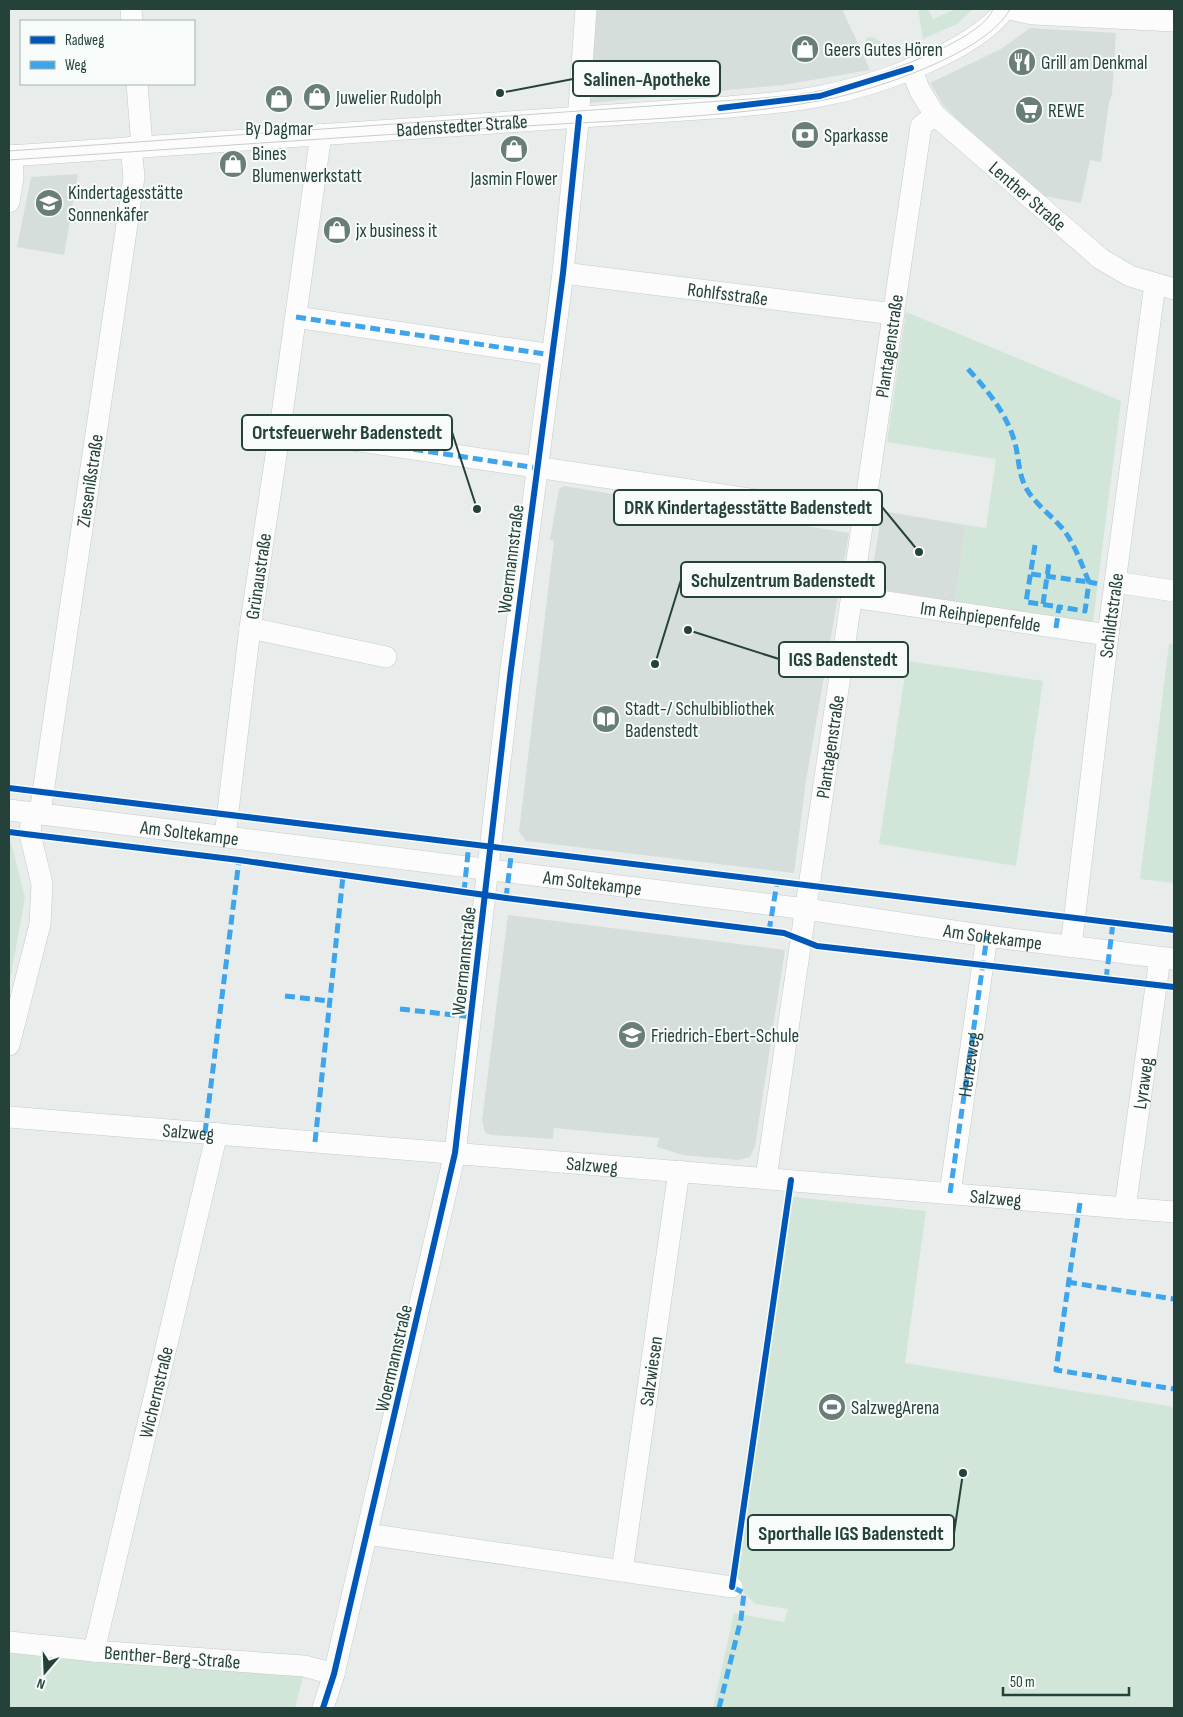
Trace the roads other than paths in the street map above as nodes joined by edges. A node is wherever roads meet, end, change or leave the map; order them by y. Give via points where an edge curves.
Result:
1 (586, 9) edge
2 (1007, 9) edge
3 (1174, 21) edge
4 (911, 68) junction
5 (137, 85) edge
6 (935, 115) junction
7 (579, 117) junction
8 (320, 134) junction
9 (136, 147) junction
10 (10, 155) edge
11 (9, 202) edge
12 (562, 273) junction
13 (1164, 287) edge
14 (894, 314) junction
15 (296, 317) junction
16 (552, 355) junction
17 (280, 429) junction
18 (537, 468) junction
19 (864, 516) junction
20 (1115, 582) junction
21 (1174, 591) edge
22 (853, 597) junction
23 (250, 628) junction
24 (1108, 635) junction
25 (386, 657) dead end
26 (9, 810) edge
27 (36, 813) junction
28 (225, 836) junction
29 (488, 869) junction
30 (806, 909) junction
31 (986, 936) junction
32 (1071, 948) junction
33 (1167, 958) edge
34 (9, 1045) edge
35 (9, 1116) edge
36 (217, 1134) junction
37 (455, 1153) junction
38 (679, 1171) junction
39 (766, 1178) junction
40 (950, 1193) junction
41 (1126, 1208) junction
42 (1174, 1212) edge
43 (367, 1534) junction
44 (622, 1571) junction
45 (732, 1587) dead end
46 (9, 1642) edge
47 (94, 1651) junction
48 (334, 1674) junction
49 (323, 1708) edge

1 - 7 street, Woermannstraße
2 - 3 street via 1033,14
2 - 4 street, Badenstedter Straße via 980,35
4 - 6 street, Lenther Straße
4 - 7 street, Badenstedter Straße via 836,93 802,99
5 - 9 street, Ziesenißstraße
6 - 13 street, Lenther Straße via 1101,259 1117,270
6 - 14 street, Plantagenstraße via 921,126
7 - 8 street, Badenstedter Straße
7 - 12 street, Woermannstraße
8 - 9 street, Badenstedter Straße
8 - 15 street, Grünaustraße
9 - 10 street, Badenstedter Straße
9 - 27 street, Ziesenißstraße via 134,178
10 - 11 street via 13,178
12 - 14 street, Rohlfsstraße
12 - 16 street, Woermannstraße
13 - 20 street, Schildtstraße
14 - 19 street, Plantagenstraße
15 - 16 street
15 - 17 street, Grünaustraße
16 - 18 street, Woermannstraße
17 - 18 street
17 - 23 street, Grünaustraße
18 - 19 street
18 - 29 street, Woermannstraße
19 - 22 street, Plantagenstraße
20 - 21 street
20 - 24 street, Schildtstraße
22 - 24 street, Im Reihpiepenfelde
22 - 30 street, Plantagenstraße
23 - 25 street
23 - 28 street, Grünaustraße
24 - 32 street, Schildtstraße
26 - 27 street, Am Soltekampe
27 - 28 street, Am Soltekampe
27 - 34 street, Ziesenißstraße via 30,834 42,884 40,924
28 - 29 street, Am Soltekampe
29 - 30 street, Am Soltekampe
29 - 37 street, Woermannstraße
30 - 31 street, Am Soltekampe
30 - 39 street, Plantagenstraße
31 - 32 street, Am Soltekampe
31 - 40 street, Henzeweg
32 - 33 street, Am Soltekampe
33 - 41 street, Lyraweg
35 - 36 street, Salzweg
36 - 37 street, Salzweg
36 - 47 street, Wichernstraße
37 - 38 street, Salzweg
37 - 43 street, Woermannstraße
38 - 39 street, Salzweg
38 - 44 street, Salzwiesen
39 - 40 street, Salzweg
40 - 41 street, Salzweg
41 - 42 street, Salzweg
43 - 44 street
43 - 48 street, Woermannstraße
44 - 45 street
46 - 47 street, Benther-Berg-Straße
47 - 48 street, Benther-Berg-Straße via 304,1666
48 - 49 street, Woermannstraße

